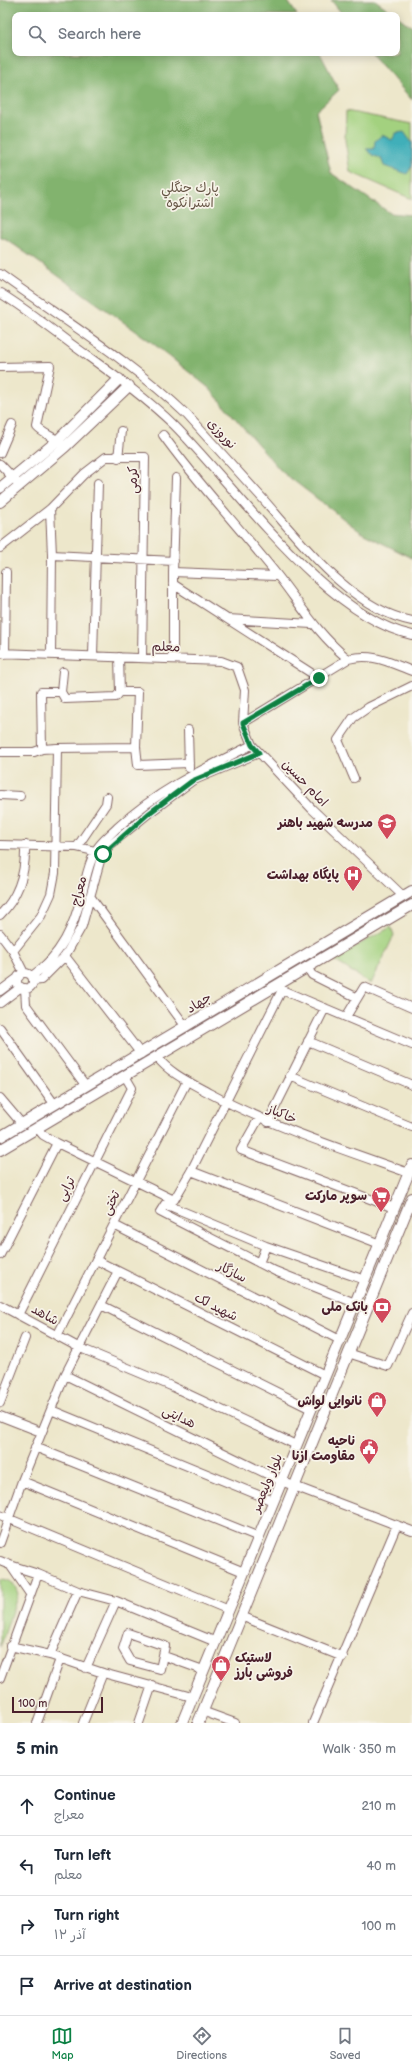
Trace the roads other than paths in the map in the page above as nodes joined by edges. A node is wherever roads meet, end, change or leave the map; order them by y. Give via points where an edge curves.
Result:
1 (0, 274) edge
2 (0, 293) edge
3 (77, 329) junction
4 (67, 341) junction
5 (0, 367) edge
6 (119, 379) junction
7 (129, 386) junction
8 (12, 425) dead end
9 (121, 430) dead end
10 (163, 435) dead end
11 (62, 443) junction
12 (0, 453) edge
13 (118, 458) junction
14 (0, 464) edge
15 (13, 478) junction
16 (176, 478) dead end
17 (98, 483) dead end
18 (20, 486) junction
19 (0, 488) edge
20 (0, 502) edge
21 (50, 509) junction
22 (0, 548) edge
23 (52, 555) junction
24 (95, 557) junction
25 (144, 560) junction
26 (174, 561) junction
27 (6, 572) dead end
28 (173, 572) junction
29 (277, 576) junction
30 (173, 584) junction
31 (227, 619) junction
32 (412, 621) edge
33 (312, 624) junction
34 (412, 635) edge
35 (2, 654) edge
36 (51, 655) junction
37 (93, 656) junction
38 (119, 657) junction
39 (142, 658) junction
40 (173, 659) junction
41 (348, 659) junction
42 (412, 671) edge
43 (63, 672) dead end
44 (319, 678) junction
45 (412, 686) edge
46 (61, 692) junction
47 (120, 692) junction
48 (243, 723) junction
49 (188, 730) dead end
50 (252, 745) junction
51 (136, 747) junction
52 (42, 748) junction
53 (57, 748) junction
54 (0, 752) edge
55 (259, 753) junction
56 (189, 763) junction
57 (189, 775) junction
58 (354, 778) dead end
59 (0, 795) edge
60 (20, 796) dead end
61 (107, 797) dead end
62 (0, 845) edge
63 (25, 845) junction
64 (55, 846) junction
65 (77, 847) junction
66 (99, 852) junction
67 (408, 893) edge
68 (90, 896) junction
69 (412, 905) edge
70 (0, 915) edge
71 (0, 934) edge
72 (334, 938) junction
73 (338, 949) junction
74 (13, 951) junction
75 (66, 956) junction
76 (307, 967) junction
77 (27, 977) junction
78 (280, 987) junction
79 (23, 988) junction
80 (0, 990) edge
81 (238, 995) junction
82 (356, 997) junction
83 (0, 1003) edge
84 (244, 1005) junction
85 (325, 1008) junction
86 (412, 1008) edge
87 (346, 1017) junction
88 (186, 1027) junction
89 (0, 1028) edge
90 (308, 1041) junction
91 (412, 1045) edge
92 (141, 1054) junction
93 (157, 1057) junction
94 (125, 1076) junction
95 (290, 1076) junction
96 (187, 1081) junction
97 (412, 1085) edge
98 (86, 1086) junction
99 (0, 1098) edge
100 (225, 1102) junction
101 (55, 1105) junction
102 (259, 1118) junction
103 (268, 1122) junction
104 (22, 1124) junction
105 (412, 1127) edge
106 (37, 1128) junction
107 (0, 1137) edge
108 (57, 1143) junction
109 (0, 1150) edge
110 (94, 1160) junction
111 (410, 1169) edge
112 (192, 1171) junction
113 (135, 1182) junction
114 (412, 1198) edge
115 (394, 1208) junction
116 (114, 1225) junction
117 (380, 1244) junction
118 (266, 1246) junction
119 (0, 1255) edge
120 (96, 1260) junction
121 (259, 1263) junction
122 (118, 1271) junction
123 (365, 1280) junction
124 (355, 1303) junction
125 (101, 1305) junction
126 (1, 1307) edge
127 (412, 1313) edge
128 (18, 1315) junction
129 (57, 1336) junction
130 (25, 1338) dead end
131 (340, 1340) junction
132 (78, 1347) junction
133 (348, 1353) junction
134 (65, 1375) junction
135 (325, 1375) junction
136 (0, 1403) edge
137 (311, 1409) junction
138 (50, 1410) junction
139 (0, 1416) edge
140 (41, 1432) junction
141 (296, 1445) junction
142 (35, 1448) junction
143 (22, 1481) junction
144 (282, 1481) junction
145 (294, 1485) junction
146 (273, 1501) junction
147 (0, 1515) edge
148 (9, 1519) junction
149 (397, 1525) junction
150 (412, 1531) edge
151 (259, 1537) junction
152 (0, 1543) edge
153 (0, 1561) edge
154 (10, 1566) junction
155 (244, 1572) junction
156 (38, 1574) junction
157 (78, 1591) junction
158 (30, 1594) junction
159 (116, 1601) junction
160 (229, 1610) junction
161 (241, 1616) junction
162 (216, 1642) junction
163 (10, 1646) junction
164 (50, 1655) junction
165 (164, 1656) junction
166 (342, 1657) junction
167 (60, 1658) junction
168 (86, 1668) junction
169 (203, 1670) junction
170 (103, 1673) junction
171 (0, 1678) edge
172 (152, 1685) junction
173 (192, 1697) junction
174 (202, 1711) junction
175 (37, 1723) edge
176 (82, 1723) edge
177 (138, 1723) edge
178 (182, 1723) edge
179 (198, 1723) edge
180 (235, 1723) edge
181 (313, 1723) edge

1 - 3 street, نوروزی
2 - 4 street
3 - 4 street
3 - 32 street, نوروزی via 140,374 187,415 331,573 372,604
4 - 6 street
5 - 11 street via 50,366 37,427 44,434
6 - 7 street
6 - 11 main road
7 - 11 main road
7 - 34 street via 174,426 290,551 327,587 367,616 385,626
8 - 12 street
9 - 13 street
10 - 29 street via 196,480
11 - 15 main road
11 - 18 main road
13 - 21 street, کرمی via 106,457 84,474
13 - 25 street, کرمی via 145,457
14 - 15 street
15 - 18 street
15 - 19 main road
16 - 26 street
17 - 24 street
18 - 20 main road
21 - 22 street, کرمی
21 - 23 street
23 - 24 street
23 - 36 street
24 - 25 street
24 - 37 street
25 - 26 street
25 - 39 street, کرمی
26 - 28 street
27 - 35 street
28 - 29 street
28 - 30 street
29 - 33 street
30 - 31 street
30 - 40 street
31 - 33 street
31 - 44 street
33 - 41 street
35 - 36 street, معلم
36 - 37 street, معلم
37 - 38 street, معلم
38 - 39 street, معلم
38 - 47 street
39 - 40 street, معلم
40 - 48 street, معلم via 221,661 237,667 245,690
41 - 42 street via 371,657
41 - 44 street
43 - 46 street
44 - 48 street
45 - 58 street via 352,718 338,740
46 - 47 street via 65,699 116,697
46 - 52 street via 41,692
47 - 51 street via 138,692
48 - 50 street, معلم
49 - 56 street
50 - 55 street, معلم
50 - 57 street, معراج
51 - 53 street
51 - 56 street via 138,765
52 - 53 street
52 - 54 street via 34,752
53 - 64 street
55 - 66 street, معراج via 192,781
55 - 67 street, امام حسین via 312,809
56 - 57 street
57 - 66 street, معراج via 126,819
59 - 60 street
61 - 65 street via 106,804
62 - 63 street
63 - 64 street
63 - 70 street via 26,864 21,884
64 - 65 street
64 - 74 street via 55,873 51,894 41,916
65 - 66 street
66 - 68 street, معراج
66 - 77 street, معراج via 89,865 78,910 67,937 56,956 44,968
67 - 72 main road, جهاد
68 - 75 street, معراج via 82,926
68 - 88 street
69 - 73 main road, جهاد
71 - 74 street
72 - 73 main road
72 - 81 main road, جهاد
73 - 76 main road, جهاد
74 - 77 street
75 - 77 street, معراج via 41,980
75 - 92 street
76 - 78 main road, جهاد
76 - 82 street via 312,975
77 - 79 street via 18,984
77 - 79 street via 31,986
77 - 80 street
78 - 84 main road, جهاد
78 - 85 street
78 - 100 street
79 - 83 street
79 - 98 street via 26,1005
81 - 84 main road
81 - 88 main road, جهاد
82 - 86 street via 364,987
82 - 87 street
84 - 93 main road, جهاد
85 - 87 street
85 - 90 street
87 - 91 street
88 - 92 main road, جهاد
89 - 101 street
90 - 95 street
90 - 97 street
92 - 98 main road, جهاد
93 - 94 main road, جهاد
93 - 96 street, خاکباز via 162,1064
94 - 106 main road, جهاد
94 - 110 street, ترابی via 132,1088
95 - 103 street
95 - 105 street
96 - 100 street, خاکباز
96 - 113 street, تختی
98 - 101 main road, جهاد
99 - 104 street
100 - 102 street, خاکباز
100 - 112 street
101 - 104 main road, جهاد
102 - 103 street, خاکباز
102 - 115 street via 241,1150
103 - 111 street, خاکباز
104 - 107 main road, جهاد
106 - 108 street
106 - 109 main road, جهاد
108 - 110 street
108 - 119 street
110 - 113 street
110 - 128 street, ترابی
111 - 115 main road, بلوار ولیعصر
112 - 113 street via 174,1200
112 - 117 street
113 - 116 street, تختی
114 - 133 main road, بلوار ولیعصر
115 - 117 main road, بلوار ولیعصر
116 - 120 street, تختی
116 - 131 street, سازگار
117 - 123 main road, بلوار ولیعصر
118 - 121 street
118 - 121 street via 165,1204 160,1212
118 - 123 street
120 - 122 street, شهید لک
120 - 129 street, تختی
121 - 124 street
122 - 125 street
122 - 135 street, شهید لک
123 - 124 main road, بلوار ولیعصر
124 - 131 main road, بلوار ولیعصر
125 - 132 street
125 - 137 street
126 - 128 street, شاهد
127 - 133 street via 388,1366
128 - 129 street, شاهد
129 - 132 street, شاهد
130 - 136 street
131 - 135 main road, بلوار ولیعصر
132 - 134 street
132 - 141 street, شاهد via 171,1386
133 - 145 main road, بلوار ولیعصر
134 - 138 street
134 - 144 street, هدایتی
135 - 137 main road, بلوار ولیعصر
137 - 141 main road, بلوار ولیعصر
138 - 140 street
138 - 146 street
139 - 140 street
140 - 142 street
141 - 144 main road, بلوار ولیعصر
142 - 143 street
142 - 151 street
143 - 148 street
143 - 155 street
144 - 145 street, هدایتی
144 - 146 main road, بلوار ولیعصر
145 - 149 street, هدایتی
145 - 161 main road, بلوار ولیعصر
146 - 151 main road, بلوار ولیعصر
147 - 148 street
148 - 152 street
148 - 160 street
149 - 150 street, هدایتی
149 - 166 street
151 - 155 main road, بلوار ولیعصر
153 - 154 street
154 - 156 street
154 - 158 street
155 - 160 main road, بلوار ولیعصر
156 - 157 street
156 - 158 street
157 - 159 street
157 - 164 street
158 - 163 street
159 - 162 street
159 - 168 street
160 - 162 main road, بلوار ولیعصر
161 - 166 street
161 - 174 main road, بلوار ولیعصر
162 - 169 main road, بلوار ولیعصر
163 - 164 street
163 - 171 street
164 - 167 street
165 - 165 street via 165,1646 128,1633 123,1649 130,1661 160,1669
165 - 169 street
166 - 181 street
167 - 168 street
167 - 175 street
168 - 170 street
169 - 173 main road, بلوار ولیعصر
170 - 172 street
170 - 176 street
172 - 173 street
172 - 177 street
173 - 178 main road, بلوار ولیعصر
174 - 179 main road, بلوار ولیعصر
174 - 180 street

